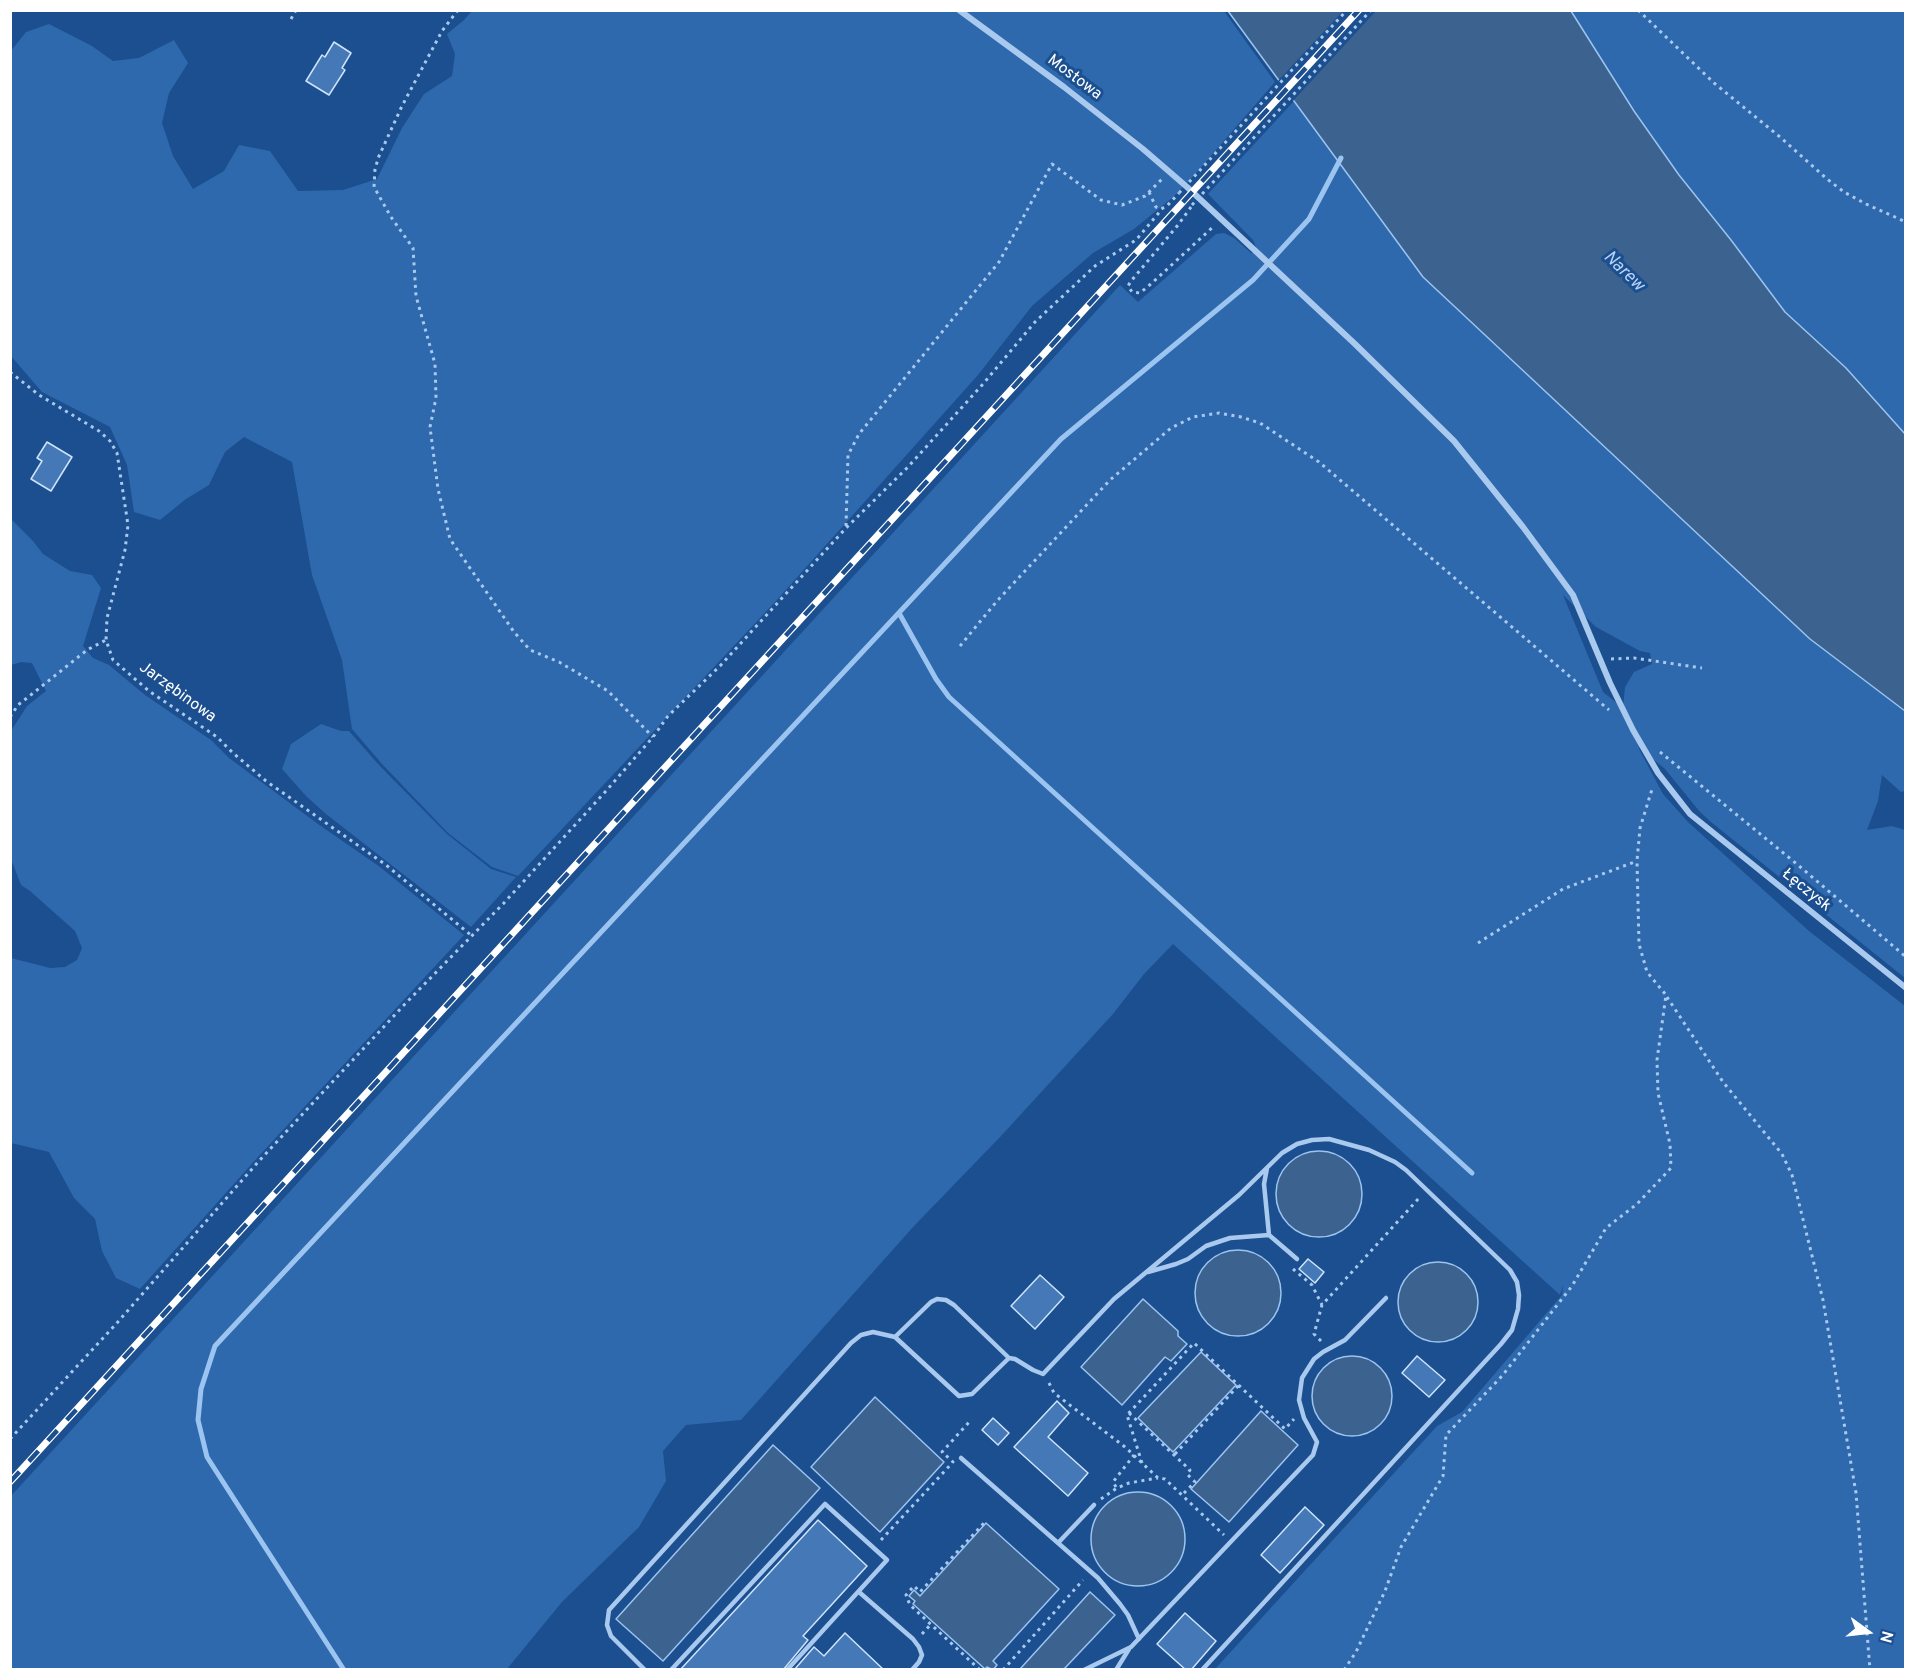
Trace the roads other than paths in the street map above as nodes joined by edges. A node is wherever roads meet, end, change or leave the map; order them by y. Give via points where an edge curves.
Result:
1 (959, 10) edge
2 (1600, 659) joint
3 (1905, 988) edge
4 (1268, 1168) junction
5 (1269, 1235) junction
6 (1298, 1259) road end
7 (1145, 1273) junction
8 (1386, 1298) dead end
9 (895, 1337) junction
10 (1009, 1358) junction
11 (961, 1458) dead end
12 (1094, 1505) road end
13 (1058, 1543) junction
14 (859, 1592) junction
15 (1138, 1639) junction
16 (1131, 1647) junction
17 (645, 1670) edge
18 (670, 1670) edge
19 (787, 1670) edge
20 (912, 1670) edge
21 (1084, 1670) edge
22 (1116, 1670) edge
23 (1202, 1670) edge

1 - 2 street, Mostowa via 1143,149 1222,219 1454,441 1573,595
2 - 3 street, Łęczysk via 1658,773 1690,814
4 - 5 lane via 1264,1184
4 - 7 lane
4 - 23 lane via 1298,1144 1329,1139 1395,1162 1510,1270 1519,1295 1518,1309 1512,1330 1502,1344
5 - 6 lane
5 - 7 lane via 1230,1238 1206,1246 1176,1264
7 - 10 lane via 1114,1299 1043,1374
8 - 15 lane via 1338,1346 1314,1359 1302,1378 1299,1400 1317,1442 1314,1455
9 - 10 lane via 931,1302 946,1300
9 - 10 lane via 959,1396 972,1394
9 - 17 lane via 873,1332 851,1343 609,1610 610,1636
11 - 13 lane
12 - 13 lane
13 - 15 lane via 1120,1604
14 - 18 lane via 887,1560 825,1504
14 - 19 lane
14 - 20 lane via 919,1647 922,1655
15 - 16 lane
16 - 21 lane
16 - 22 lane

